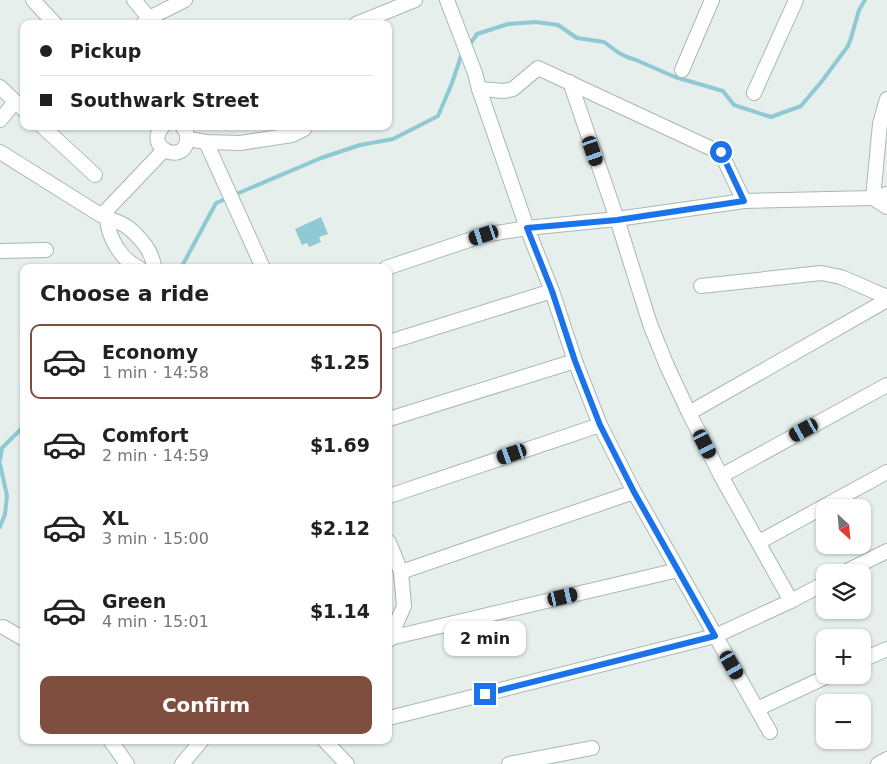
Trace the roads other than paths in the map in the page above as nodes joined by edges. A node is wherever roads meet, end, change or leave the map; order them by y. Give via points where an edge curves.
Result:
1 (33, 0) edge
2 (134, 0) edge
3 (185, 0) edge
4 (414, 0) edge
5 (447, 0) edge
6 (712, 0) edge
7 (796, 0) edge
8 (51, 20) edge
9 (145, 20) edge
10 (148, 20) edge
11 (366, 20) edge
12 (682, 70) dead end
13 (570, 82) junction
14 (0, 88) edge
15 (478, 89) junction
16 (754, 93) dead end
17 (887, 99) edge
18 (20, 106) edge
19 (0, 120) edge
20 (46, 130) edge
21 (158, 130) edge
22 (302, 130) edge
23 (185, 132) edge
24 (206, 142) junction
25 (164, 150) junction
26 (0, 152) edge
27 (95, 175) dead end
28 (887, 194) edge
29 (873, 198) junction
30 (744, 201) junction
31 (887, 207) edge
32 (104, 216) junction
33 (617, 220) junction
34 (527, 228) junction
35 (46, 250) dead end
36 (0, 251) edge
37 (134, 264) edge
38 (153, 264) edge
39 (261, 264) edge
40 (392, 266) edge
41 (701, 286) dead end
42 (552, 291) junction
43 (887, 298) edge
44 (392, 341) edge
45 (575, 361) junction
46 (887, 385) edge
47 (689, 413) junction
48 (392, 418) edge
49 (600, 425) junction
50 (887, 472) edge
51 (722, 476) junction
52 (634, 492) junction
53 (392, 495) edge
54 (759, 542) junction
55 (392, 550) edge
56 (887, 551) edge
57 (862, 564) edge
58 (678, 570) junction
59 (401, 572) junction
60 (816, 588) edge
61 (791, 601) junction
62 (3, 627) dead end
63 (392, 634) edge
64 (715, 636) junction
65 (20, 637) edge
66 (392, 639) edge
67 (887, 649) edge
68 (871, 656) edge
69 (816, 682) edge
70 (757, 709) junction
71 (392, 717) edge
72 (770, 732) dead end
73 (113, 744) edge
74 (199, 744) edge
75 (328, 744) edge
76 (592, 748) dead end
77 (887, 759) edge
78 (127, 764) edge
79 (182, 764) edge
80 (347, 764) edge
81 (510, 764) edge
82 (878, 764) edge

1 - 8 street
2 - 9 street
3 - 10 street
4 - 11 street
5 - 15 street
6 - 12 street
7 - 16 street
13 - 15 street via 538,68 512,89
13 - 30 street via 721,152
13 - 33 street
14 - 18 street
15 - 34 street
17 - 29 street via 880,124
18 - 19 street
20 - 27 street
21 - 25 street via 158,142
22 - 24 street via 292,135 240,143
23 - 24 street
23 - 25 street via 186,145 182,150
24 - 39 street
25 - 32 street
26 - 32 street
28 - 29 street
29 - 30 street
29 - 31 street
30 - 33 street
32 - 37 street via 110,237
32 - 38 street via 130,229 149,250
33 - 34 street
33 - 47 street via 650,324
34 - 40 street via 484,235
34 - 42 street
35 - 36 street
41 - 43 street via 821,273 841,277
42 - 44 street
42 - 45 street
43 - 47 street
45 - 48 street
45 - 49 street
46 - 51 street
47 - 51 street
49 - 52 street
49 - 53 street
50 - 54 street
51 - 54 street
52 - 58 street
52 - 59 street
54 - 61 street
55 - 59 street
56 - 57 street
58 - 64 street
58 - 66 street
59 - 63 street via 404,606
60 - 61 street
61 - 64 street
62 - 65 street
64 - 70 street
64 - 71 street
67 - 68 street
69 - 70 street
70 - 72 street
73 - 78 street
74 - 79 street
75 - 80 street
76 - 81 street
77 - 82 street

